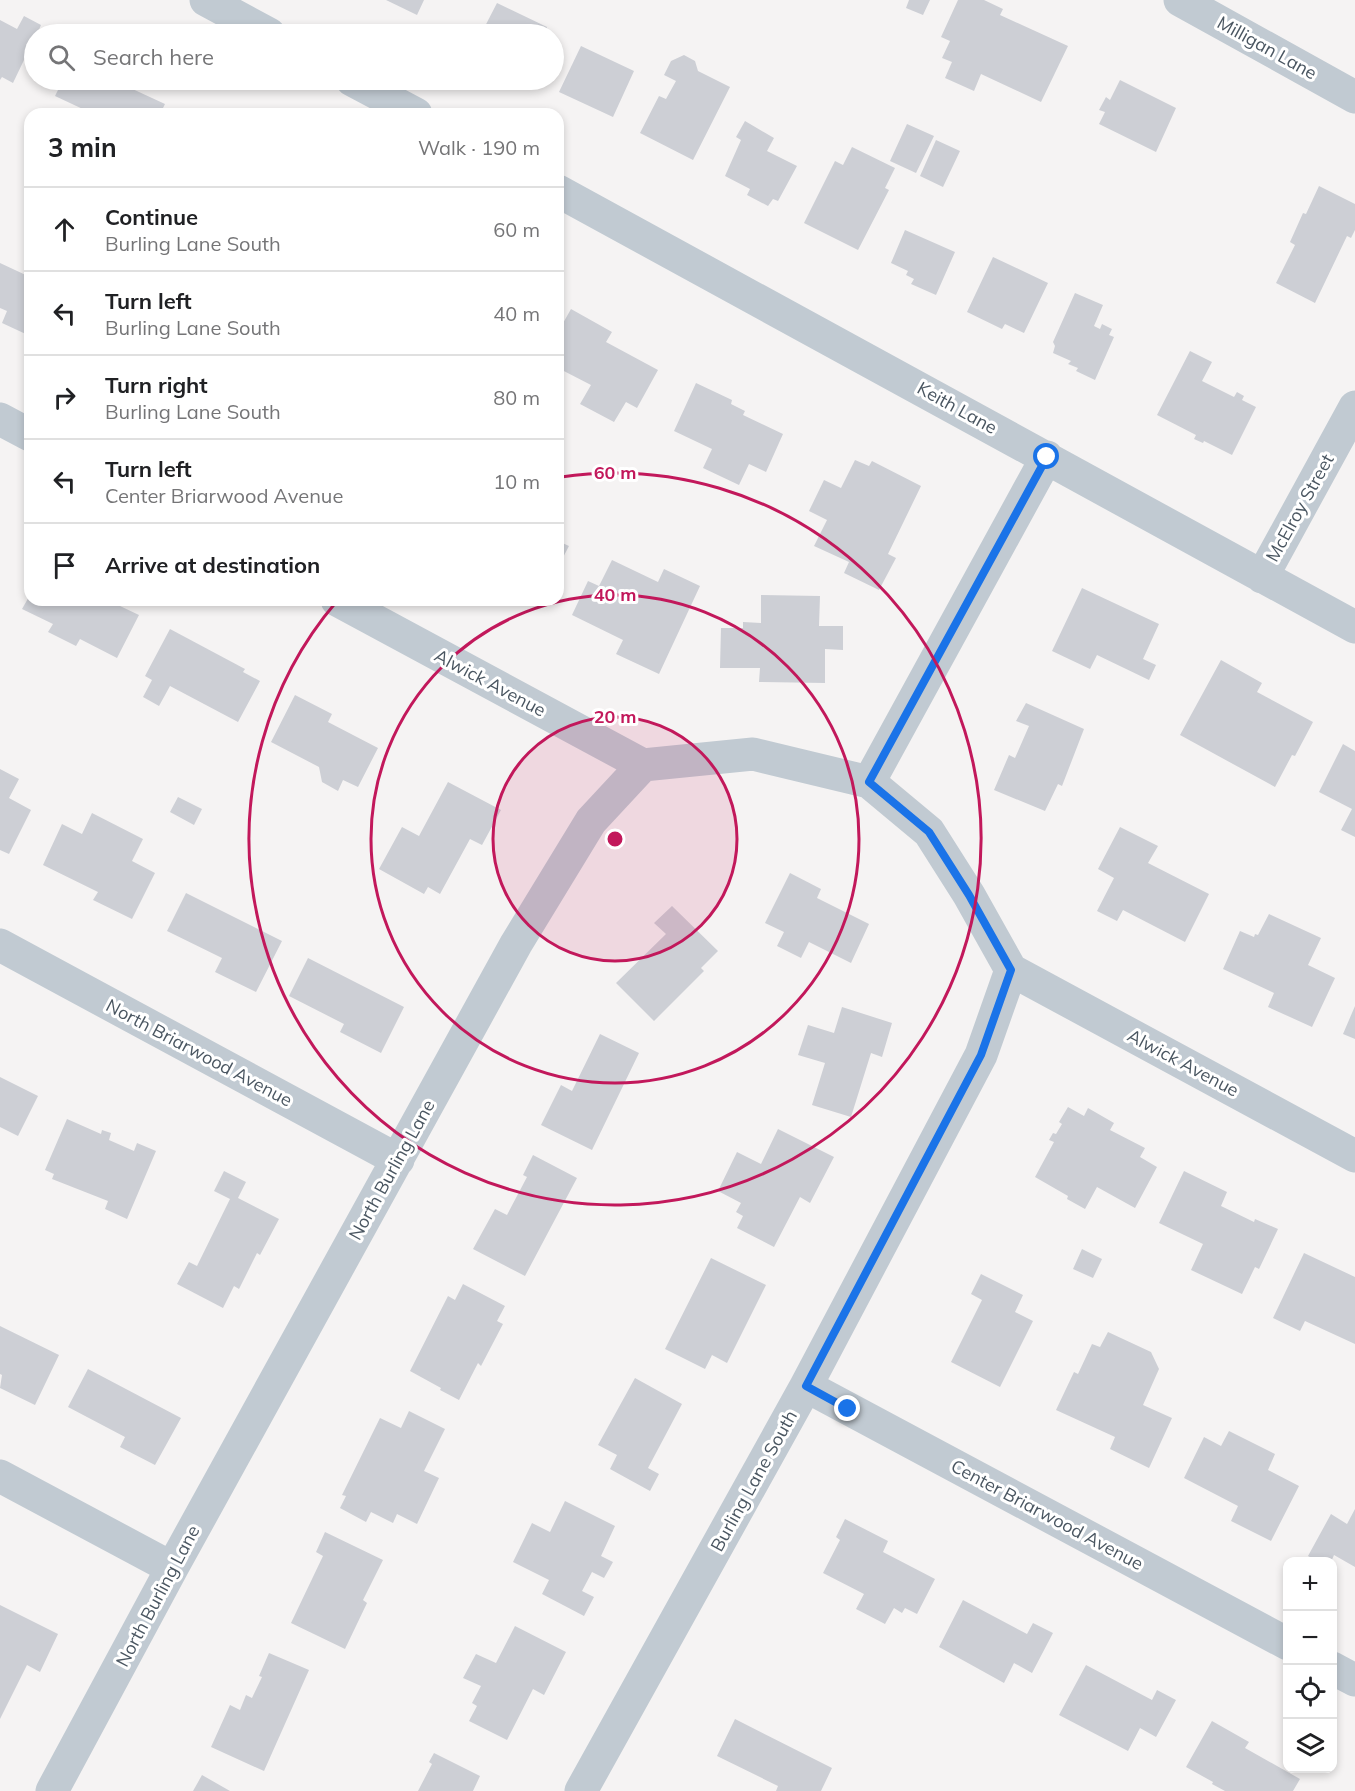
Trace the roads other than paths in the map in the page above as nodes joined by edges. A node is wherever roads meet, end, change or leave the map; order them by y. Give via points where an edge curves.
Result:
1 (206, 0) edge
2 (1180, 0) edge
3 (250, 24) edge
4 (371, 90) edge
5 (1355, 97) edge
6 (405, 108) edge
7 (564, 194) edge
8 (1355, 407) edge
9 (0, 419) edge
10 (24, 432) edge
11 (1047, 457) junction
12 (1263, 577) junction
13 (348, 606) edge
14 (1355, 627) edge
15 (643, 765) junction
16 (869, 782) junction
17 (0, 945) edge
18 (1011, 970) junction
19 (1355, 1156) edge
20 (398, 1160) junction
21 (806, 1386) junction
22 (0, 1476) edge
23 (172, 1568) junction
24 (1283, 1642) edge
25 (1337, 1671) edge
26 (1355, 1680) edge
27 (584, 1790) edge
28 (52, 1791) edge

1 - 3 street
2 - 5 street, Milligan Lane
4 - 6 street
7 - 11 street, Keith Lane
8 - 12 street, McElroy Street
9 - 10 street
11 - 12 street, Keith Lane
11 - 16 street
12 - 14 street, Keith Lane
13 - 15 street, Alwick Avenue
15 - 16 street via 753,754
15 - 20 street, North Burling Lane via 591,822 516,944
16 - 18 street via 929,832
17 - 20 street, North Briarwood Avenue
18 - 19 street, Alwick Avenue
18 - 21 street, Burling Lane South via 981,1055
20 - 23 street, North Burling Lane
21 - 24 street, Center Briarwood Avenue
21 - 27 street, Burling Lane South
22 - 23 street
23 - 28 street, North Burling Lane
25 - 26 street

